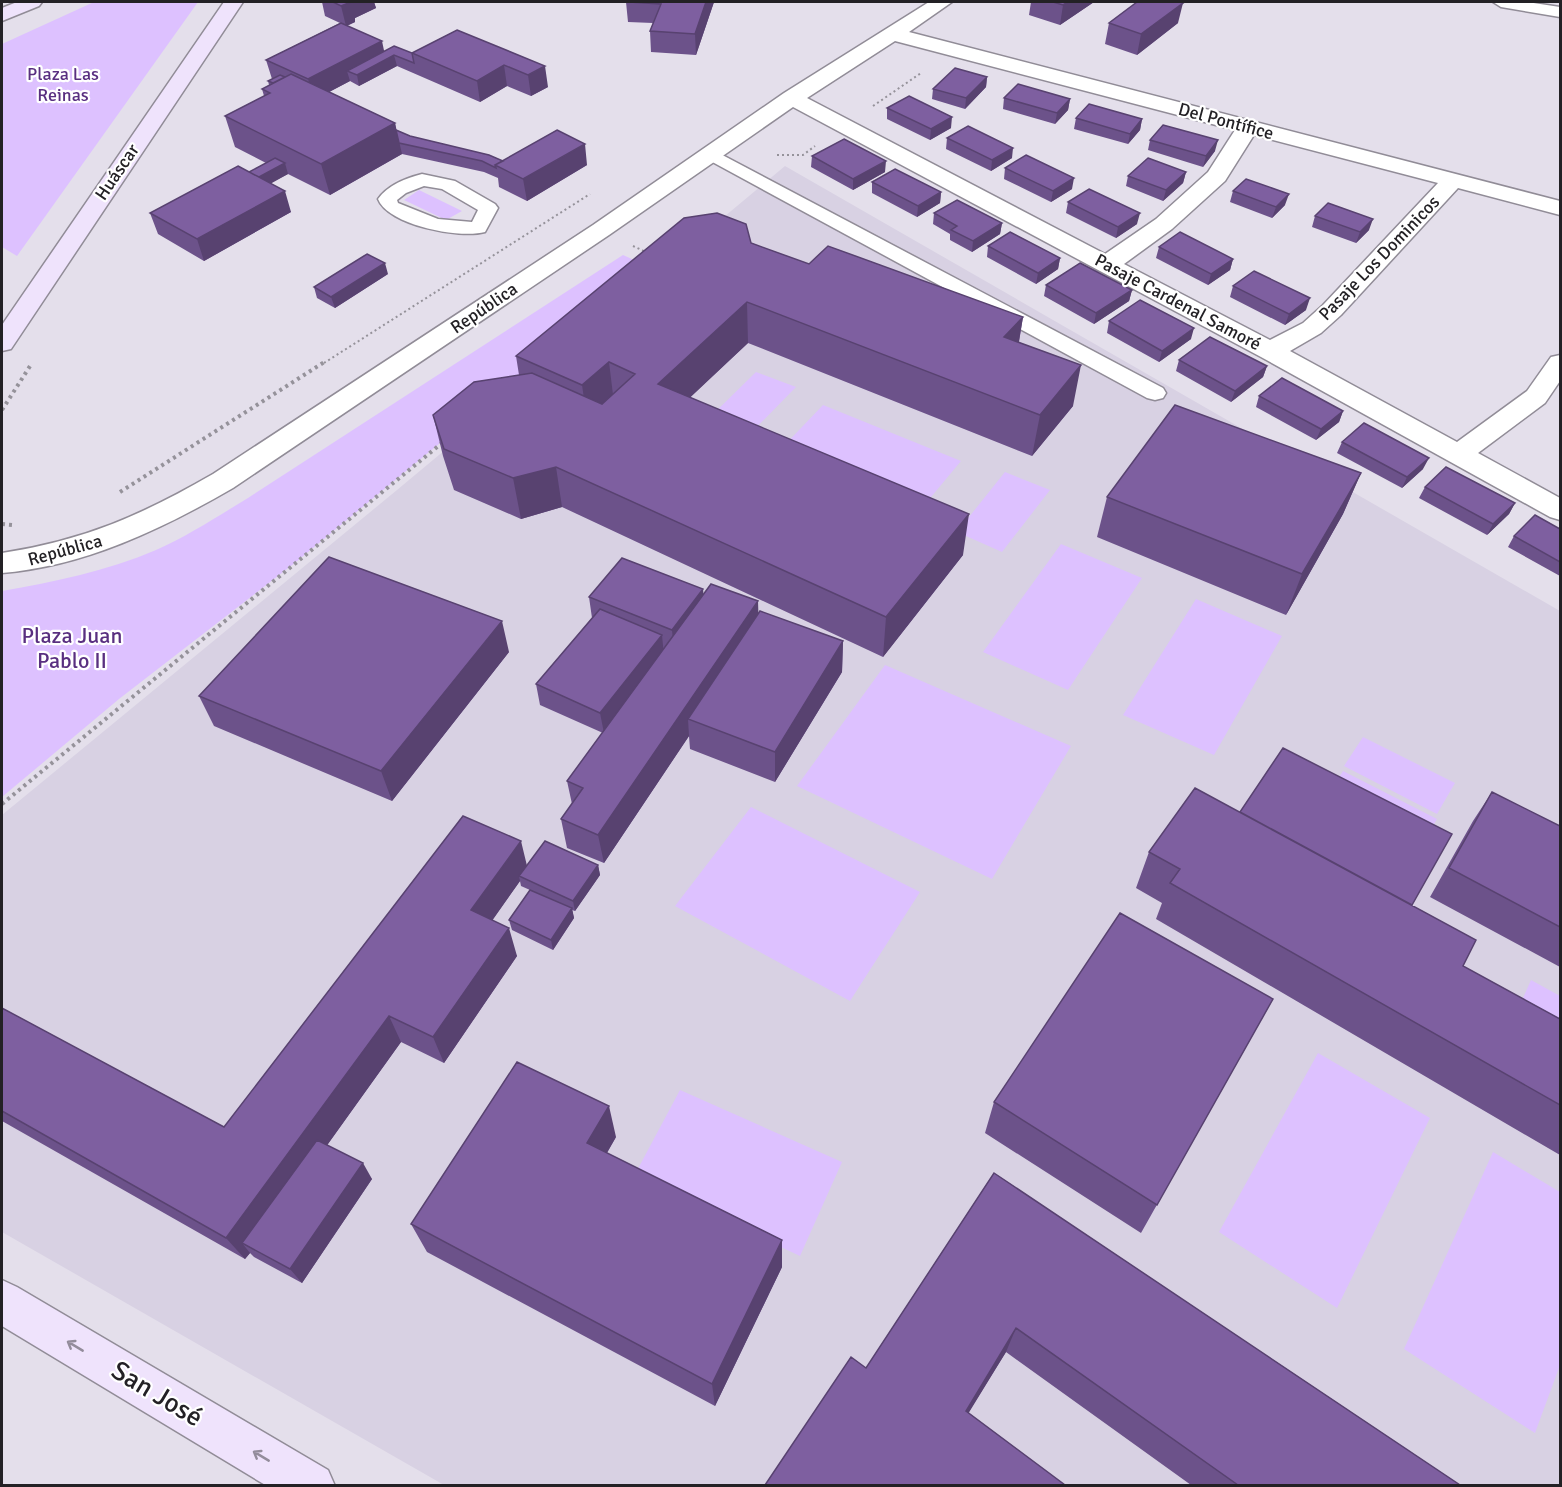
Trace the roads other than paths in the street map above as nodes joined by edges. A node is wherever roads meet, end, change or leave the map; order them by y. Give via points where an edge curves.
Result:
1 (32, 2) edge
2 (233, 2) edge
3 (942, 2) edge
4 (1501, 2) edge
5 (1560, 12) edge
6 (2, 15) edge
7 (892, 34) junction
8 (792, 98) junction
9 (1248, 127) junction
10 (711, 154) junction
11 (1453, 180) junction
12 (1560, 208) edge
13 (1107, 264) junction
14 (2, 343) edge
15 (1270, 351) junction
16 (1560, 363) edge
17 (1155, 393) dead end
18 (1457, 455) junction
19 (1560, 510) edge
20 (2, 563) edge
21 (2, 1302) edge
22 (312, 1485) edge

1 - 6 street
2 - 14 street, Huáscar
3 - 7 street, República
4 - 5 lane
7 - 8 street, República
7 - 9 street, Del Pontífice
8 - 10 street, República
8 - 13 street, Pasaje Cardenal Samoré
9 - 11 street, Del Pontífice
9 - 13 street via 1217,176 1164,224
10 - 17 lane
10 - 20 street, República via 179,507 120,535 31,560
11 - 12 street, Del Pontífice
11 - 15 street, Pasaje Los Dominicos via 1332,310 1312,327
13 - 15 street, Pasaje Cardenal Samoré
15 - 18 street, Pasaje Cardenal Samoré
16 - 18 street via 1536,397
18 - 19 street, Pasaje Cardenal Samoré
22 -> 21 street, San José

